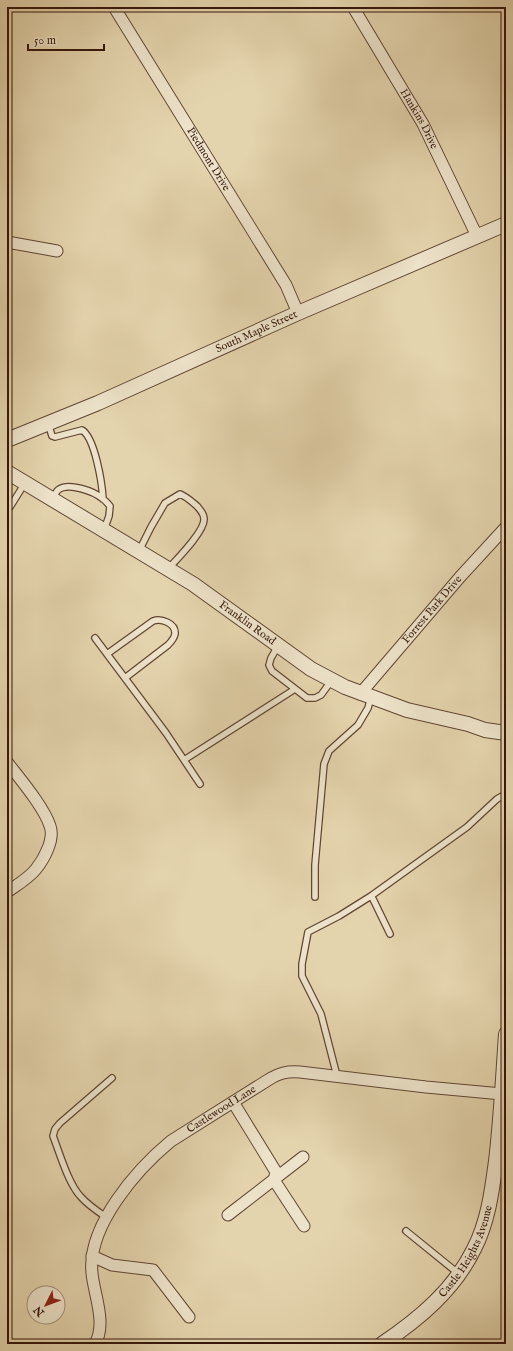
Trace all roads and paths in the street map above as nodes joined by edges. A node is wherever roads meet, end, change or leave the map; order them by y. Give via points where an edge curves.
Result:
1 (114, 7) edge
2 (353, 7) edge
3 (506, 224) edge
4 (477, 236) junction
5 (7, 242) edge
6 (57, 252) dead end
7 (298, 314) junction
8 (48, 423) junction
9 (7, 440) edge
10 (7, 472) edge
11 (25, 483) junction
12 (52, 499) junction
13 (103, 499) junction
14 (7, 505) edge
15 (506, 527) edge
16 (104, 530) junction
17 (139, 551) junction
18 (168, 569) junction
19 (95, 638) dead end
20 (278, 645) junction
21 (107, 654) junction
22 (125, 678) junction
23 (332, 680) junction
24 (295, 688) junction
25 (366, 696) junction
26 (506, 733) edge
27 (184, 760) junction
28 (7, 762) edge
29 (200, 784) dead end
30 (506, 794) edge
31 (7, 892) edge
32 (371, 896) junction
33 (315, 897) dead end
34 (390, 934) dead end
35 (506, 1034) edge
36 (337, 1077) junction
37 (112, 1078) dead end
38 (502, 1094) junction
39 (233, 1102) junction
40 (502, 1144) edge
41 (303, 1157) dead end
42 (274, 1180) junction
43 (228, 1215) dead end
44 (106, 1217) junction
45 (304, 1226) dead end
46 (406, 1231) dead end
47 (92, 1256) junction
48 (459, 1274) junction
49 (189, 1316) dead end
50 (95, 1344) edge
51 (382, 1344) edge

1 - 7 street, Piedmont Drive via 286,286
2 - 4 street, Hankins Drive via 423,124
3 - 4 street, South Maple Street
4 - 7 street, South Maple Street
5 - 6 street
7 - 8 street, South Maple Street
8 - 9 street, South Maple Street
8 - 13 lane via 52,436 55,437 82,430 87,433 102,479
10 - 11 street, Franklin Road
11 - 12 street, Franklin Road
11 - 14 lane via 10,507
12 - 13 lane via 58,490 66,486 90,492
12 - 16 street, Franklin Road
13 - 16 lane via 110,506
15 - 25 street, Forrest Park Drive via 460,576
16 - 17 street, Franklin Road
17 - 18 street, Franklin Road
17 - 18 lane via 165,503 180,494 188,497 203,513 202,528
18 - 20 street, Franklin Road
19 - 21 lane
20 - 23 street, Franklin Road via 311,669
20 - 24 lane via 269,665 272,671
21 - 22 lane
21 - 22 lane via 153,621 164,621 174,630 173,640 168,645
22 - 27 lane
23 - 24 lane via 322,695 315,698 307,698
23 - 25 street, Franklin Road
24 - 27 lane
25 - 26 street, Franklin Road via 408,710
25 - 33 lane via 368,708 358,725 329,752 324,764 315,865
27 - 29 lane
28 - 31 street via 45,814 51,828 50,841 36,870
30 - 32 lane via 497,798 467,826
32 - 34 lane
32 - 36 lane via 308,932 302,976 321,1014
35 - 38 street, Castle Heights Avenue
36 - 38 street, Castlewood Lane
36 - 39 street, Castlewood Lane via 289,1071 278,1074
37 - 44 lane via 60,1124 53,1136 79,1196
38 - 40 street, Castle Heights Avenue
39 - 42 street via 276,1172
39 - 44 street, Castlewood Lane via 156,1153 123,1191
40 - 48 street, Castle Heights Avenue via 485,1221 474,1250
41 - 42 street
42 - 43 street
42 - 45 street
44 - 47 street, Castlewood Lane
46 - 48 lane
47 - 49 street via 112,1264 153,1270
47 - 50 street, Castlewood Lane via 91,1272 100,1325
48 - 51 street, Castle Heights Avenue via 430,1307

